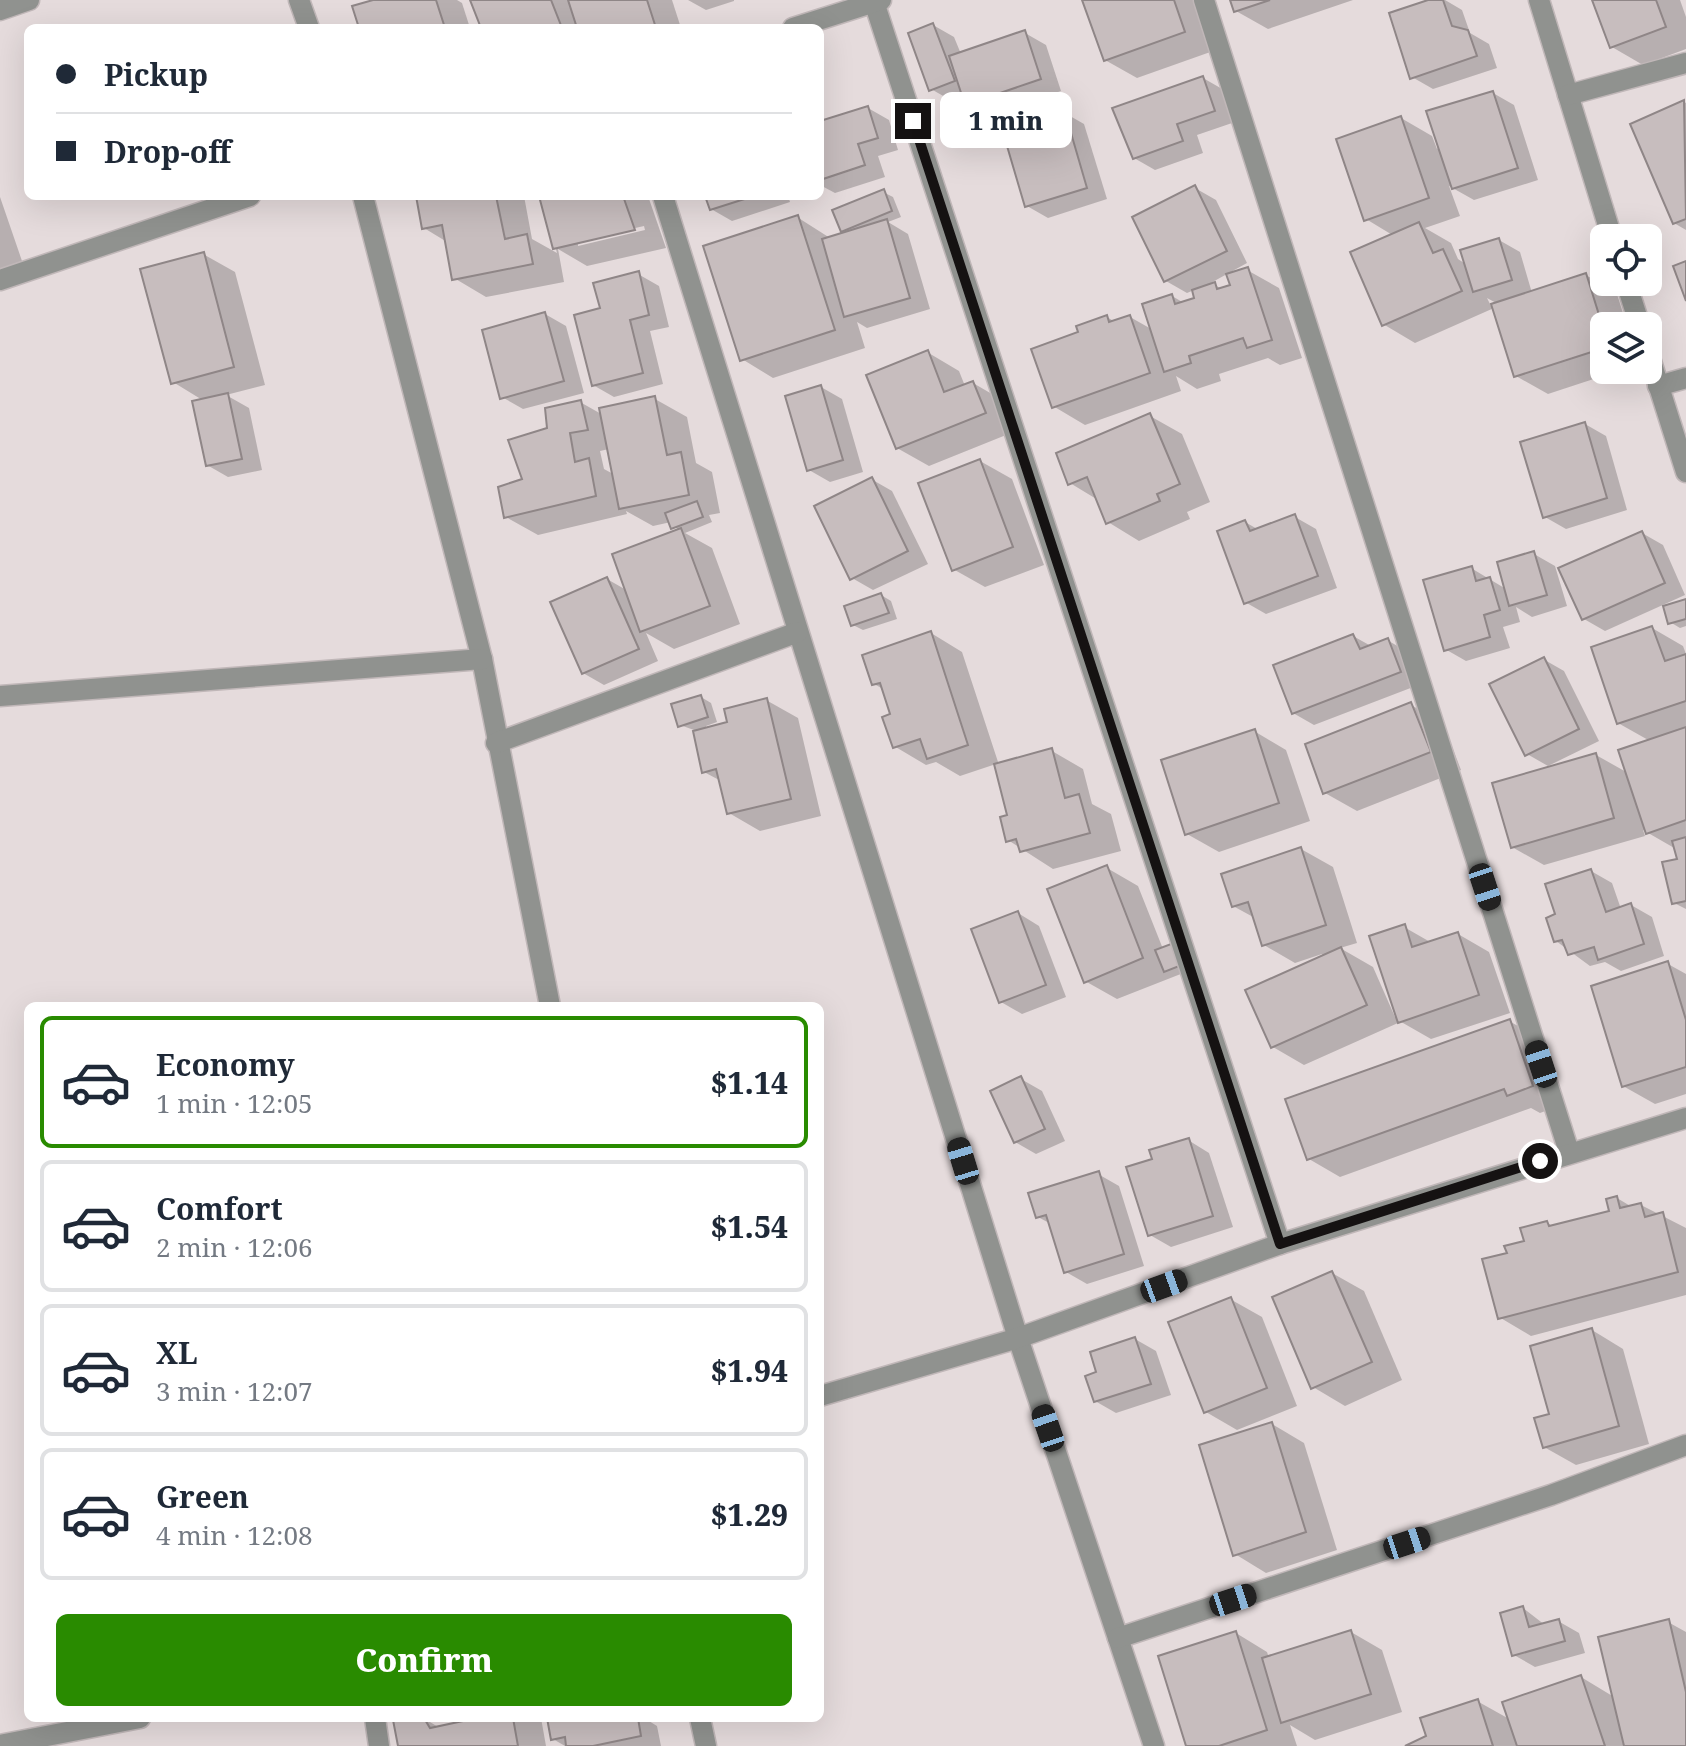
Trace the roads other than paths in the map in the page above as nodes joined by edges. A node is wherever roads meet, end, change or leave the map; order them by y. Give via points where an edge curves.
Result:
1 (29, 0) edge
2 (299, 0) edge
3 (1204, 0) edge
4 (1539, 0) edge
5 (878, 1) edge
6 (0, 10) edge
7 (308, 24) edge
8 (806, 24) edge
9 (1686, 63) edge
10 (1568, 95) junction
11 (238, 200) edge
12 (364, 200) edge
13 (664, 200) edge
14 (1608, 224) edge
15 (0, 280) edge
16 (1686, 378) edge
17 (1658, 386) joint
18 (1686, 472) edge
19 (798, 632) junction
20 (482, 659) junction
21 (0, 696) edge
22 (496, 743) junction
23 (549, 1002) edge
24 (1686, 1118) edge
25 (1569, 1152) junction
26 (1280, 1244) junction
27 (1018, 1338) junction
28 (824, 1395) edge
29 (1686, 1445) edge
30 (1118, 1638) junction
31 (124, 1722) edge
32 (376, 1722) edge
33 (701, 1722) edge
34 (56, 1739) edge
35 (0, 1745) edge
36 (379, 1746) edge
37 (706, 1746) edge
38 (1154, 1746) edge

1 - 6 street
2 - 7 street
3 - 25 street
4 - 10 street
5 - 8 street
5 - 26 street
9 - 10 street
10 - 14 street
11 - 15 street
12 - 20 street
13 - 19 street
16 - 17 street
17 - 18 street
19 - 22 street
19 - 27 street
20 - 21 street
20 - 22 street
22 - 23 street
24 - 25 street
25 - 26 street
26 - 27 street
27 - 28 street
27 - 30 street
29 - 30 street
30 - 38 street
31 - 34 street
32 - 36 street
33 - 37 street
34 - 35 street

